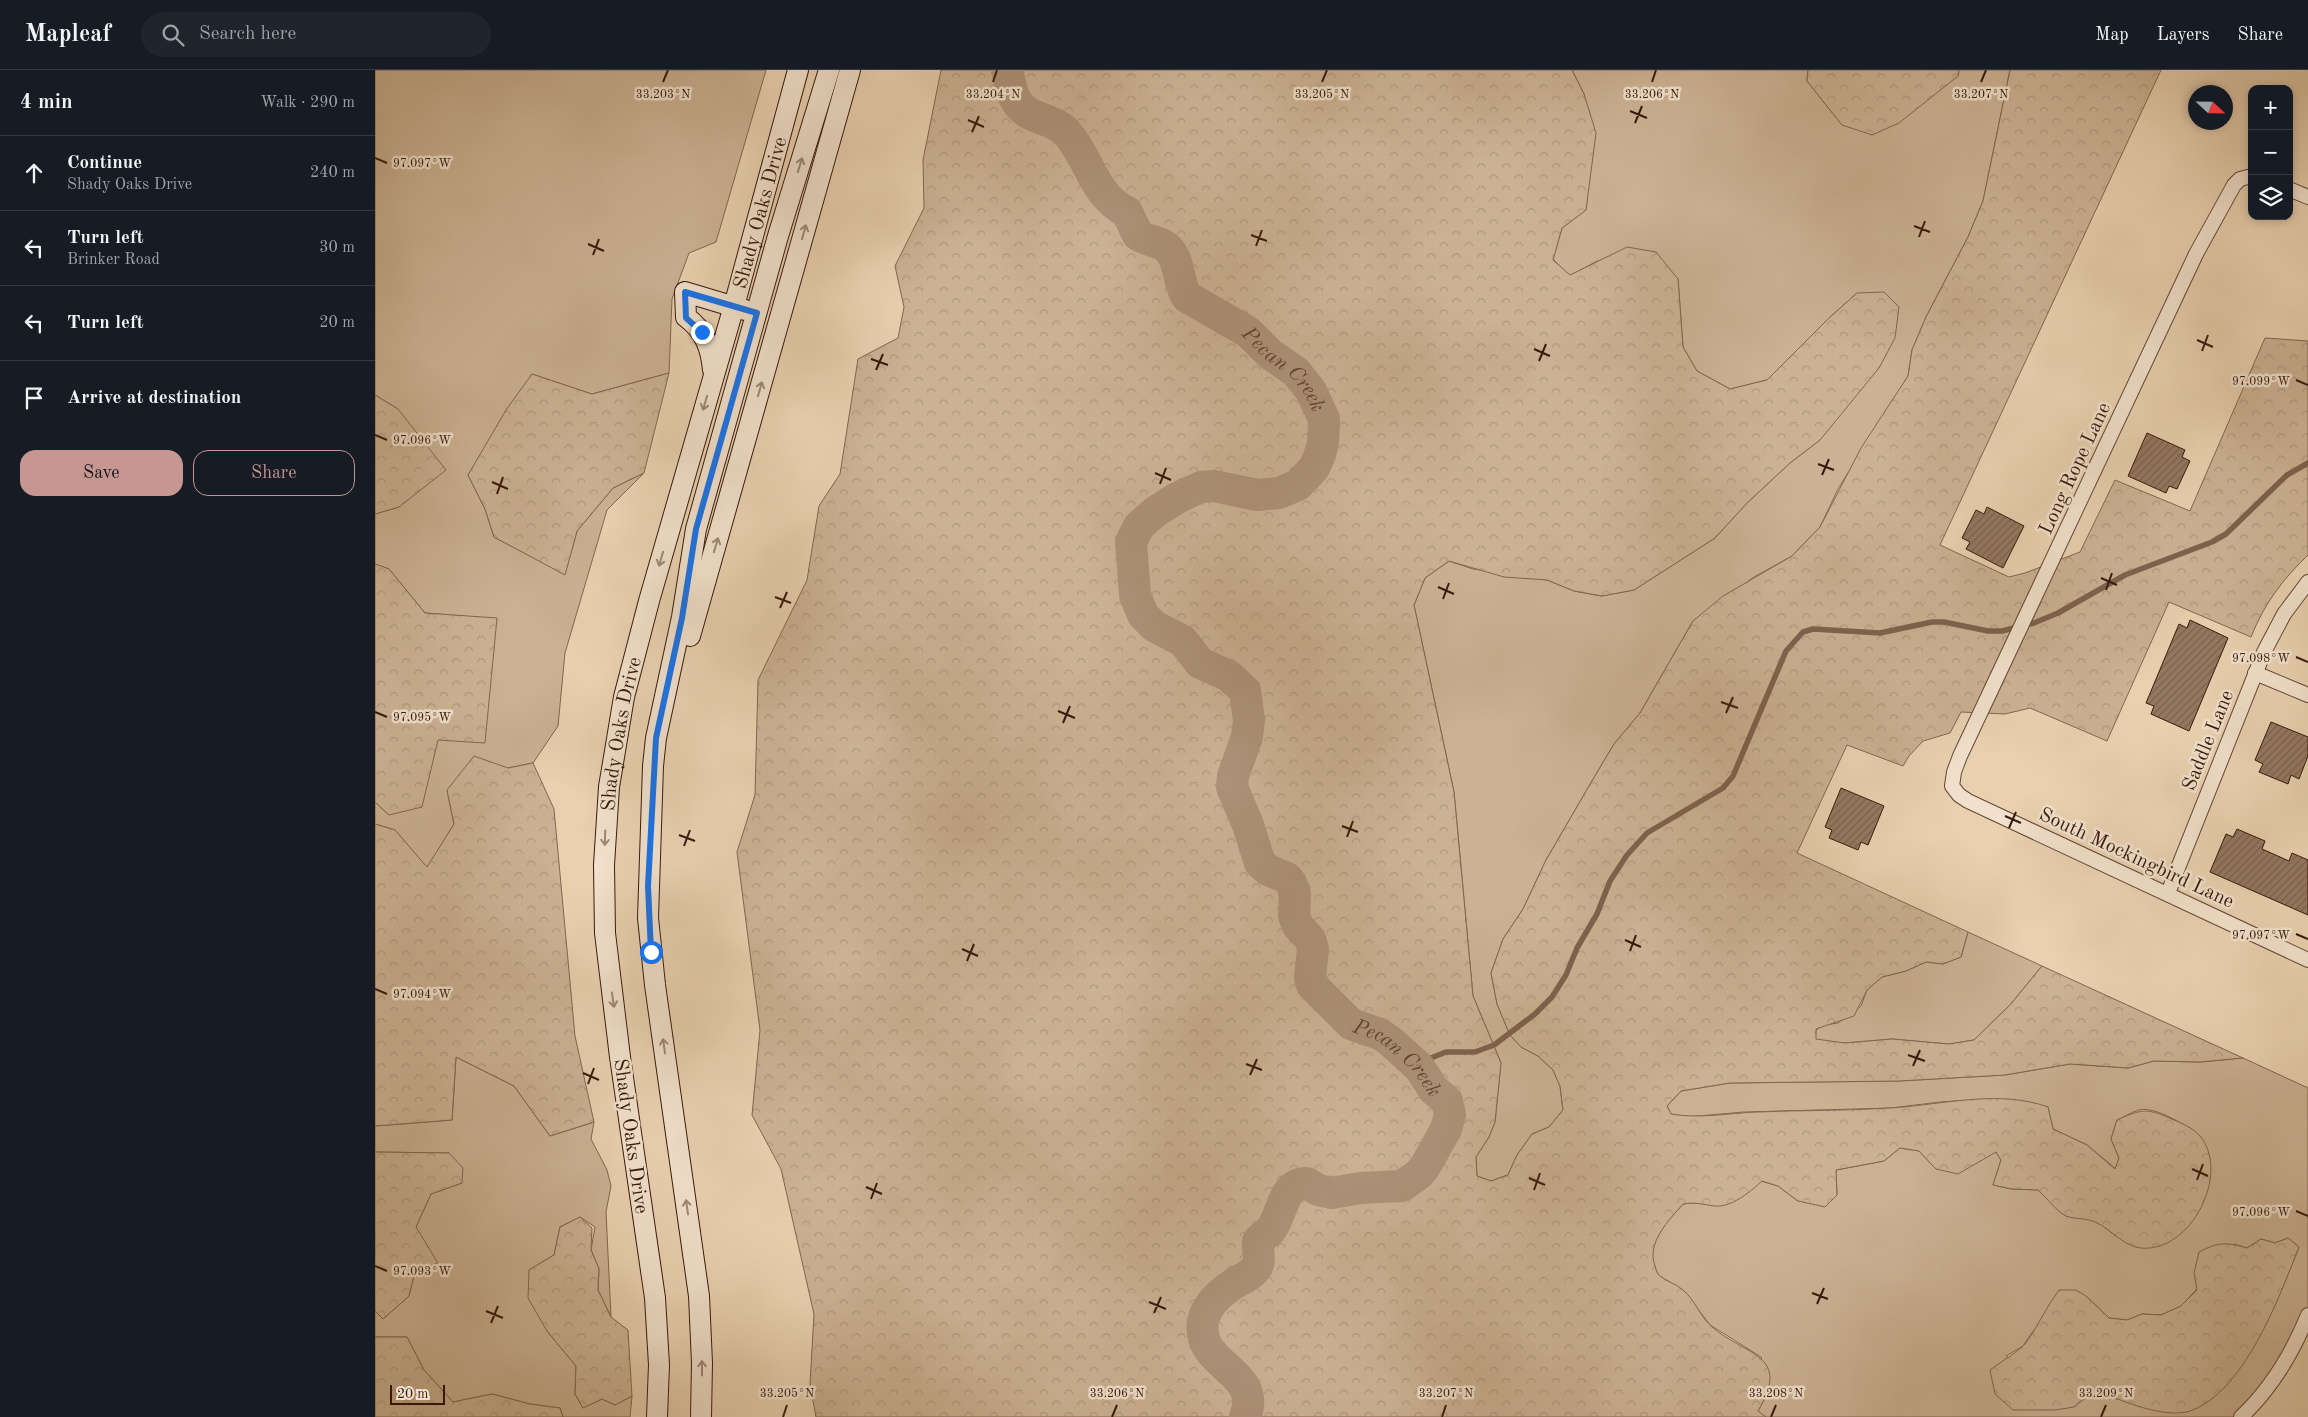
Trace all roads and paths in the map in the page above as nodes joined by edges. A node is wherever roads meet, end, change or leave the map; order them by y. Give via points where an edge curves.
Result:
1 (798, 70) edge
2 (829, 70) edge
3 (850, 70) edge
4 (2248, 177) edge
5 (2293, 191) edge
6 (2308, 197) edge
7 (734, 306) junction
8 (757, 313) junction
9 (713, 374) junction
10 (2308, 582) edge
11 (2255, 673) junction
12 (2308, 695) edge
13 (1952, 786) joint
14 (653, 796) junction
15 (2168, 893) junction
16 (2308, 960) edge
17 (2308, 1315) edge
18 (657, 1417) edge
19 (701, 1417) edge
20 (2241, 1417) edge

1 - 7 street, Shady Oaks Drive
8 -> 2 street, Shady Oaks Drive
14 -> 3 street, Shady Oaks Drive via 689,638
4 - 13 street, Long Rope Lane via 2234,186 2196,254 1981,713 1954,772
5 - 6 street
7 - 8 street
7 - 9 street, Shady Oaks Drive
7 - 9 street via 685,292 686,318 699,328 708,344
8 - 14 street, Shady Oaks Drive via 696,529 682,618 656,738
9 -> 18 street, Shady Oaks Drive via 624,697 609,787 606,831 604,900 608,968 653,1282 659,1365
10 - 11 street, Saddle Lane via 2280,620
11 - 12 street
11 - 15 street, Saddle Lane
13 - 15 street, South Mockingbird Lane via 1968,801
19 -> 14 street, Shady Oaks Drive via 699,1296 648,918
15 - 16 street, South Mockingbird Lane
17 - 20 street via 2285,1364

